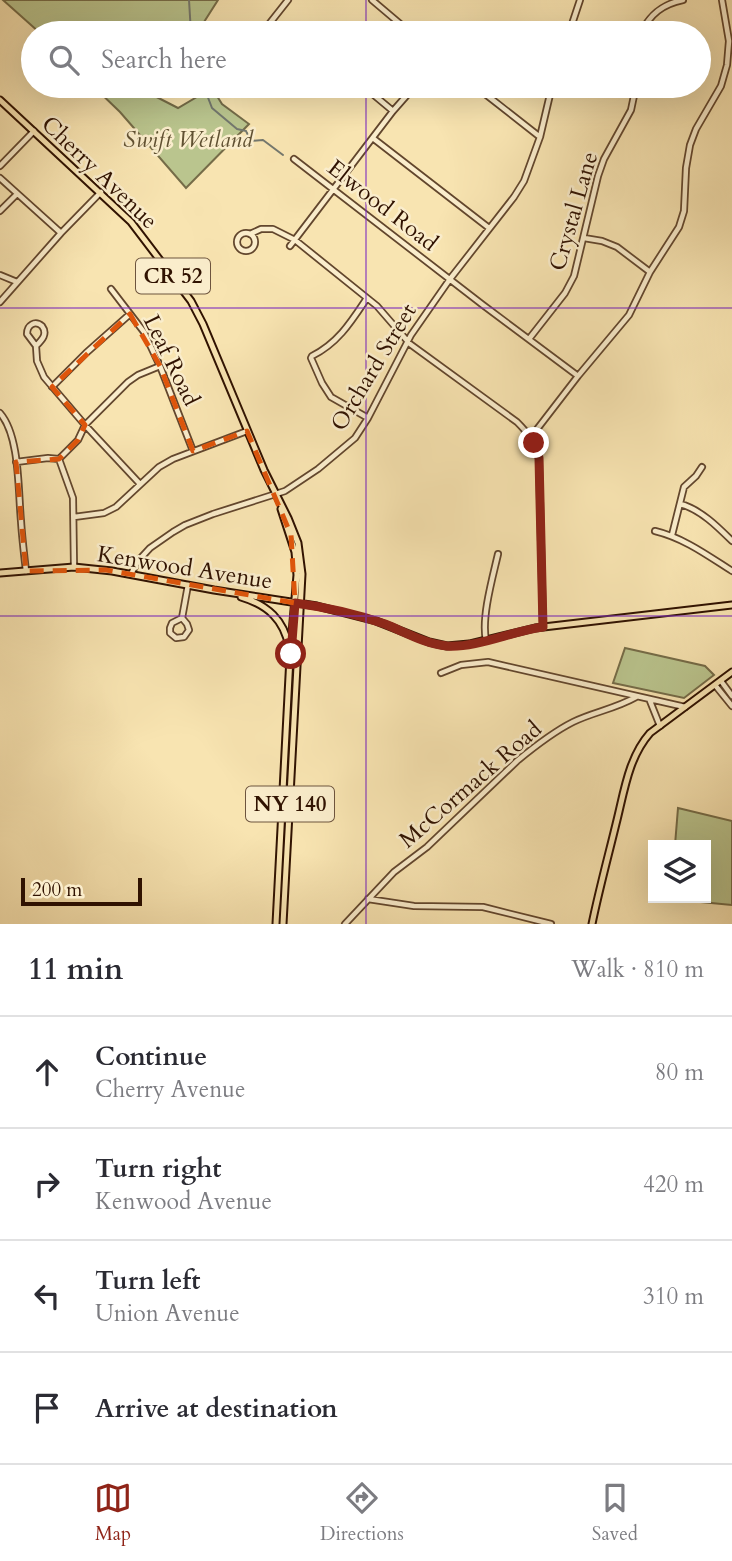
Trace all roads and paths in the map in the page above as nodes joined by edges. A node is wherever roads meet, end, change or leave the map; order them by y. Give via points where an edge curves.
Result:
1 (288, 0) edge
2 (372, 0) edge
3 (580, 0) edge
4 (684, 0) edge
5 (722, 0) edge
6 (272, 21) edge
7 (397, 21) edge
8 (573, 21) edge
9 (648, 21) edge
10 (377, 98) edge
11 (404, 98) edge
12 (490, 98) edge
13 (549, 98) edge
14 (634, 98) edge
15 (0, 100) edge
16 (393, 111) junction
17 (34, 131) junction
18 (540, 137) junction
19 (373, 139) junction
20 (294, 159) dead end
21 (0, 166) edge
22 (0, 178) edge
23 (335, 190) junction
24 (101, 192) junction
25 (17, 194) junction
26 (0, 211) edge
27 (489, 228) junction
28 (61, 233) junction
29 (250, 234) junction
30 (584, 238) junction
31 (295, 240) junction
32 (290, 246) dead end
33 (650, 272) junction
34 (0, 275) edge
35 (450, 279) junction
36 (17, 282) junction
37 (111, 289) dead end
38 (368, 298) junction
39 (0, 302) edge
40 (130, 314) junction
41 (529, 339) junction
42 (408, 342) junction
43 (36, 346) junction
44 (160, 366) junction
45 (578, 376) junction
46 (52, 387) junction
47 (0, 413) edge
48 (368, 418) junction
49 (85, 425) junction
50 (247, 431) junction
51 (531, 437) junction
52 (193, 451) junction
53 (59, 459) junction
54 (16, 462) junction
55 (702, 467) dead end
56 (140, 484) junction
57 (277, 497) junction
58 (680, 504) junction
59 (74, 517) junction
60 (655, 531) dead end
61 (672, 535) junction
62 (732, 541) edge
63 (498, 554) dead end
64 (74, 567) junction
65 (26, 570) junction
66 (732, 571) edge
67 (0, 573) edge
68 (131, 574) junction
69 (188, 585) junction
70 (214, 590) junction
71 (298, 603) junction
72 (732, 605) edge
73 (182, 618) junction
74 (543, 627) junction
75 (486, 640) junction
76 (290, 657) junction
77 (441, 673) dead end
78 (732, 673) edge
79 (718, 683) junction
80 (732, 696) edge
81 (636, 697) junction
82 (650, 700) junction
83 (732, 706) edge
84 (685, 707) junction
85 (660, 726) junction
86 (368, 899) junction
87 (276, 924) edge
88 (284, 924) edge
89 (345, 924) edge
90 (551, 924) edge
91 (592, 924) edge

1 - 6 street
2 - 7 street
3 - 8 street
4 - 9 street via 665,6
5 - 33 street via 729,41 725,76 690,145 681,223
10 - 16 street
11 - 16 street
12 - 18 street
13 - 18 street, Orchard Street
14 - 30 street, Crystal Lane via 604,159
15 - 17 main road, Cherry Avenue / CR 52
16 - 19 street
17 - 21 street
17 - 24 main road, Cherry Avenue / CR 52
18 - 27 street, Orchard Street via 524,181
19 - 23 street
19 - 27 street
20 - 23 street, Elwood Road
22 - 25 street
23 - 31 street
23 - 35 street, Elwood Road
24 - 28 street
24 - 50 main road, Cherry Avenue / CR 52 via 131,222 191,301
25 - 26 street
25 - 28 street
27 - 35 street, Orchard Street
28 - 36 street
29 - 29 street via 238,237 236,243 242,251 254,245
29 - 31 street via 273,229
30 - 33 street via 617,247
30 - 41 street, Crystal Lane via 570,284
31 - 32 street
31 - 38 street
33 - 45 street via 629,315
34 - 36 street
35 - 41 street, Elwood Road
35 - 42 street, Orchard Street
36 - 39 street
37 - 40 street, Leaf Road
38 - 42 street
38 - 48 street via 334,343 312,356 331,397
40 - 44 street, Leaf Road
40 - 46 street
41 - 45 street, Elwood Road
42 - 48 street, Orchard Street
42 - 51 street
43 - 43 street via 45,333 36,323 27,334
43 - 46 street via 38,367
44 - 49 street via 128,382
44 - 52 street, Leaf Road
45 - 51 street
46 - 49 street
47 - 54 street via 11,434
48 - 57 street, Orchard Street via 355,438
49 - 53 street via 78,440
49 - 56 street
50 - 52 street
50 - 57 main road, Cherry Avenue / CR 52
51 - 74 street via 539,458
52 - 56 street via 159,467
53 - 54 street
53 - 59 street via 72,491
54 - 65 street
55 - 58 street via 684,487
56 - 59 street via 116,508
57 - 68 street, Orchard Street via 179,528 150,548
57 - 71 main road, Cherry Avenue / CR 52 via 295,552
58 - 61 street
58 - 62 street via 703,515
59 - 64 street
60 - 61 street
61 - 66 street
63 - 75 street
64 - 65 main road, Kenwood Avenue / NY 140
64 - 68 main road, Kenwood Avenue / NY 140
65 - 67 main road, Kenwood Avenue / NY 140
68 - 69 main road, Kenwood Avenue / NY 140
69 - 70 main road, Kenwood Avenue / NY 140
69 - 73 street
70 - 71 main road, Kenwood Avenue / NY 140
70 - 76 main road, NY 140 via 255,602 274,614 286,632
71 - 75 main road, Kenwood Avenue via 376,621 438,645
71 - 76 main road, Cherry Avenue / CR 52
71 - 88 main road, Cherry Avenue / NY 140
72 - 74 main road, Kenwood Avenue
73 - 73 street via 170,628 176,638 189,630
74 - 75 main road, Kenwood Avenue
76 - 87 main road, Cherry Avenue / NY 140
77 - 81 street via 488,662
78 - 79 main road
79 - 80 street
79 - 83 street
79 - 84 main road
81 - 82 street
81 - 86 street, McCormack Road via 575,721 532,748
82 - 84 street
82 - 85 street
84 - 85 main road
85 - 91 main road via 644,740 630,767
86 - 89 street, McCormack Road
86 - 90 street via 414,906 483,907

